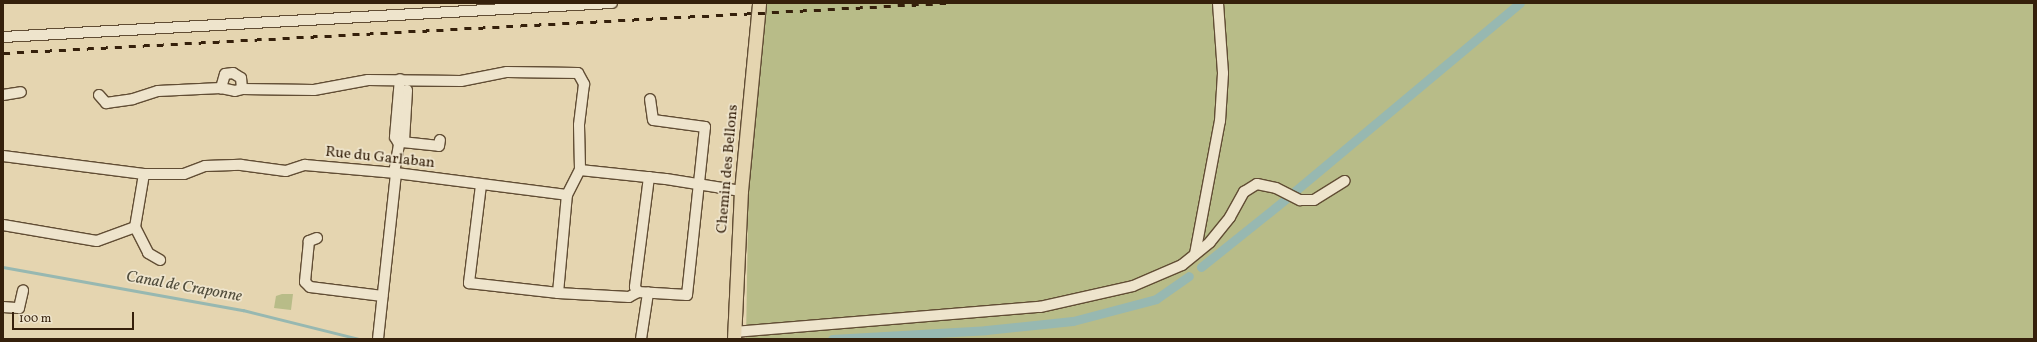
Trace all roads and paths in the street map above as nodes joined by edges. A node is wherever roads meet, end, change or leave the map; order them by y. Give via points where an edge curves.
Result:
1 (612, 3) edge
2 (759, 3) edge
3 (1218, 3) edge
4 (496, 6) edge
5 (3, 37) edge
6 (403, 80) junction
7 (221, 88) junction
8 (242, 88) junction
9 (21, 92) dead end
10 (3, 95) edge
11 (100, 95) dead end
12 (650, 99) dead end
13 (440, 140) dead end
14 (400, 143) junction
15 (3, 156) edge
16 (580, 170) junction
17 (395, 173) junction
18 (144, 174) junction
19 (649, 177) junction
20 (1345, 181) dead end
21 (699, 183) junction
22 (481, 185) junction
23 (741, 191) junction
24 (567, 195) junction
25 (3, 225) edge
26 (135, 227) junction
27 (317, 238) dead end
28 (1195, 254) junction
29 (160, 260) dead end
30 (23, 290) dead end
31 (558, 293) junction
32 (643, 293) junction
33 (382, 296) junction
34 (3, 307) edge
35 (734, 336) edge
36 (378, 339) edge
37 (641, 339) edge

1 - 4 street
2 - 23 main road, Chemin des Bellons
3 - 28 street via 1223,73 1220,121
4 - 5 street
6 - 8 street via 368,80 314,90
6 - 14 street via 395,137
6 - 16 street via 461,81 507,72 578,73 584,84 578,125
7 - 8 street via 235,91
7 - 8 street via 224,74 233,73 241,78
7 - 11 street via 158,91 133,99 106,103
9 - 10 street
12 - 21 street via 653,120 705,127
13 - 14 street via 439,146
14 - 17 street
15 - 18 street, Rue du Garlaban
16 - 19 street
16 - 24 street
17 - 18 street, Rue du Garlaban via 305,165 286,171 241,165 205,166 184,174
17 - 22 street, Rue du Garlaban
17 - 33 street
18 - 26 street
19 - 21 street
19 - 32 street via 635,287
20 - 28 street via 1314,200 1300,200 1276,188 1258,184 1244,192 1230,217 1210,242
21 - 23 street
21 - 32 street via 687,295
22 - 24 street, Rue du Garlaban
22 - 31 street via 469,283
23 - 35 main road, Chemin des Bellons
24 - 31 street
25 - 26 street via 97,241
26 - 29 street via 148,253
27 - 33 street via 309,241 305,282 310,287
28 - 35 street via 1182,265 1133,286 1040,307
30 - 34 street via 19,308
31 - 32 street via 629,297
32 - 37 street
33 - 36 street

